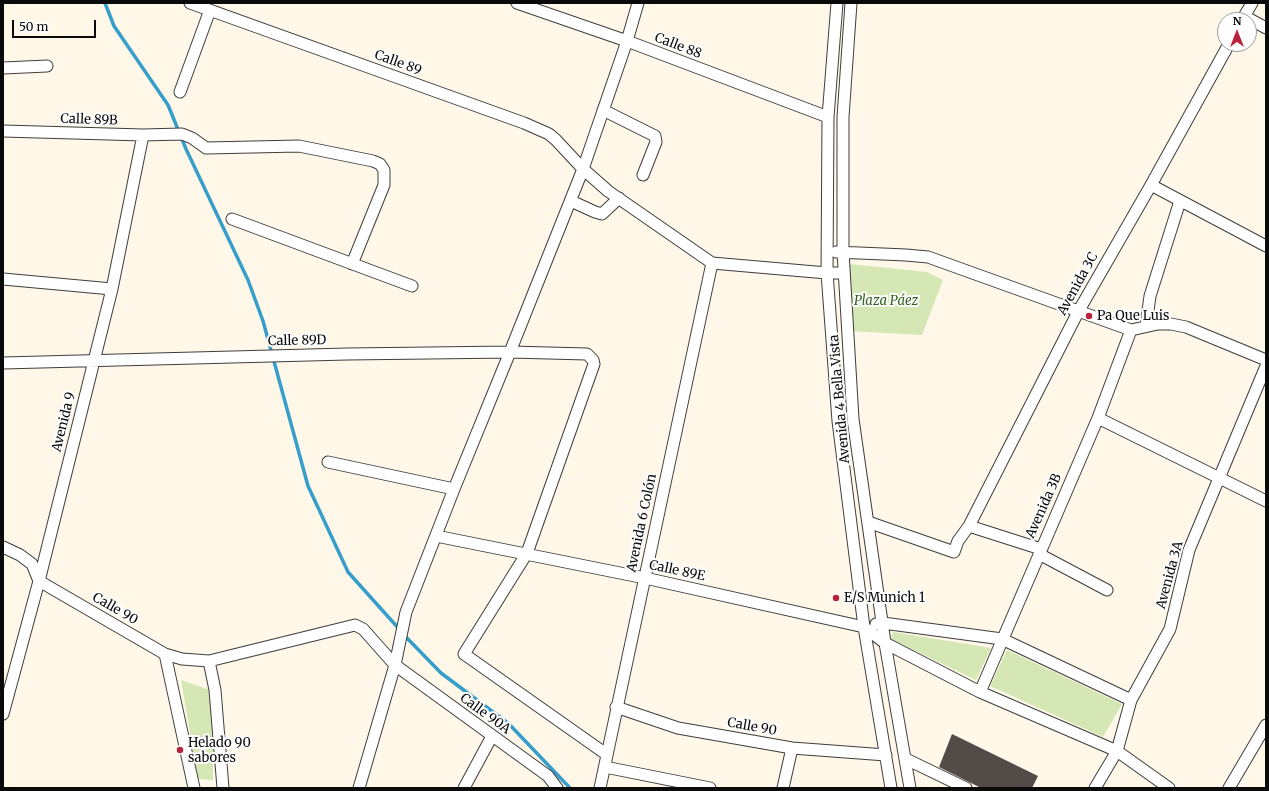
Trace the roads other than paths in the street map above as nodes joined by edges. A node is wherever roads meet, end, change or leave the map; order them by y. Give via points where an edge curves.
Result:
1 (190, 3) edge
2 (517, 3) edge
3 (638, 3) edge
4 (837, 3) edge
5 (851, 3) edge
6 (1252, 3) edge
7 (210, 10) junction
8 (1247, 12) edge
9 (627, 41) junction
10 (1225, 52) edge
11 (47, 66) dead end
12 (3, 68) edge
13 (180, 92) dead end
14 (603, 110) junction
15 (828, 118) junction
16 (3, 131) edge
17 (143, 135) junction
18 (583, 169) junction
19 (643, 175) dead end
20 (1151, 185) junction
21 (619, 198) junction
22 (571, 201) junction
23 (1180, 201) junction
24 (232, 219) dead end
25 (1266, 246) edge
26 (827, 252) junction
27 (843, 252) junction
28 (712, 263) junction
29 (352, 264) junction
30 (827, 273) junction
31 (844, 273) junction
32 (3, 279) edge
33 (412, 286) dead end
34 (112, 289) junction
35 (1078, 312) junction
36 (1146, 326) junction
37 (1131, 330) junction
38 (510, 352) junction
39 (1266, 360) edge
40 (93, 361) junction
41 (3, 362) edge
42 (1266, 366) edge
43 (1098, 418) junction
44 (328, 462) dead end
45 (1220, 477) junction
46 (454, 489) junction
47 (1266, 501) edge
48 (868, 522) junction
49 (969, 526) junction
50 (436, 536) junction
51 (3, 547) edge
52 (1040, 552) junction
53 (527, 554) junction
54 (644, 578) junction
55 (39, 581) junction
56 (1107, 590) dead end
57 (883, 623) junction
58 (864, 627) junction
59 (1002, 639) junction
60 (885, 643) junction
61 (165, 654) junction
62 (230, 656) joint
63 (209, 661) junction
64 (395, 665) junction
65 (980, 692) junction
66 (1131, 700) junction
67 (616, 707) junction
68 (3, 714) edge
69 (1266, 725) edge
70 (492, 736) junction
71 (792, 748) junction
72 (1116, 751) junction
73 (606, 754) junction
74 (886, 754) junction
75 (906, 759) junction
76 (604, 767) junction
77 (194, 788) edge
78 (223, 788) edge
79 (358, 788) edge
80 (464, 788) edge
81 (557, 788) edge
82 (600, 788) edge
83 (710, 788) edge
84 (783, 788) edge
85 (891, 788) edge
86 (910, 788) edge
87 (966, 788) edge
88 (1095, 788) edge
89 (1169, 788) edge
90 (1229, 788) edge

1 - 7 street, Calle 89
2 - 9 street, Calle 88
3 - 9 street
4 - 15 street, Avenida 4 Bella Vista
5 - 27 street, Avenida 4 Bella Vista via 843,117
6 - 8 street
7 - 13 street
7 - 18 street, Calle 89 via 536,128 556,140
9 - 14 street
9 - 15 street, Calle 88
10 - 20 street, Avenida 3C
11 - 12 street
14 - 18 street
14 - 19 street via 655,136 656,142
15 - 26 street, Avenida 4 Bella Vista
16 - 17 street, Calle 89B
17 - 29 street, Calle 89B via 182,134 206,148 299,146 373,160 380,164 384,170 384,185
17 - 34 street, Avenida 9
18 - 21 street, Calle 89
18 - 22 street
20 - 23 street
20 - 35 street, Avenida 3C
21 - 22 street via 602,214
21 - 28 street, Calle 89
22 - 38 street
23 - 25 street
23 - 36 street via 1150,296
24 - 29 street
26 - 27 street
26 - 30 street, Avenida 4 Bella Vista
27 - 31 street, Avenida 4 Bella Vista
27 - 35 street via 928,257
28 - 30 street
28 - 54 street, Avenida 6 Colón
29 - 33 street
30 - 31 street
30 - 58 street, Avenida 4 Bella Vista via 838,421
31 - 48 street, Avenida 4 Bella Vista via 853,419
32 - 34 street
34 - 40 street, Avenida 9
35 - 37 street
35 - 49 street, Avenida 3C
36 - 37 street
36 - 39 street via 1171,324 1186,327
37 - 43 street, Avenida 3B
38 - 40 street, Calle 89D
38 - 46 street
38 - 53 street, Calle 89D via 588,354 594,364
40 - 41 street, Calle 89D
40 - 55 street, Avenida 9
42 - 45 street, Avenida 3A
43 - 45 street
43 - 52 street, Avenida 3B
44 - 46 street
45 - 47 street
45 - 66 street, Avenida 3A via 1189,550 1170,629
46 - 50 street
48 - 49 street, Avenida 3C via 954,552 958,541
48 - 57 street, Avenida 4 Bella Vista
49 - 52 street
50 - 53 street, Calle 89E
50 - 64 street via 406,612
51 - 55 street via 32,564
52 - 56 street
52 - 59 street, Avenida 3B
53 - 54 street, Calle 89E
53 - 73 street via 464,654
54 - 58 street, Calle 89E
54 - 67 street, Avenida 6 Colón
55 - 61 street, Calle 90
55 - 68 street, Avenida 9
57 - 58 street
57 - 59 street
57 - 60 street, Avenida 4 Bella Vista
58 - 60 street
58 - 74 street, Avenida 4 Bella Vista
59 - 65 street, Avenida 3B
59 - 66 street
60 - 65 street
60 - 75 street, Avenida 4 Bella Vista
61 - 63 street, Calle 90 via 182,659
61 - 77 street
62 - 63 street, Calle 90
62 - 64 street, Calle 90A via 355,625 363,629
63 - 78 street via 215,690
64 - 70 street, Calle 90A
64 - 79 street
65 - 72 street
66 - 72 street, Avenida 3A
67 - 71 street, Calle 90 via 678,728
67 - 73 street, Avenida 6 Colón
69 - 90 street
70 - 80 street
70 - 81 street, Calle 90A via 548,776
71 - 74 street, Calle 90
71 - 84 street
72 - 88 street, Avenida 3A
72 - 89 street
73 - 76 street, Avenida 6 Colón
74 - 85 street, Avenida 4 Bella Vista
75 - 86 street, Avenida 4 Bella Vista
75 - 87 street
76 - 82 street, Avenida 6 Colón
76 - 83 street

